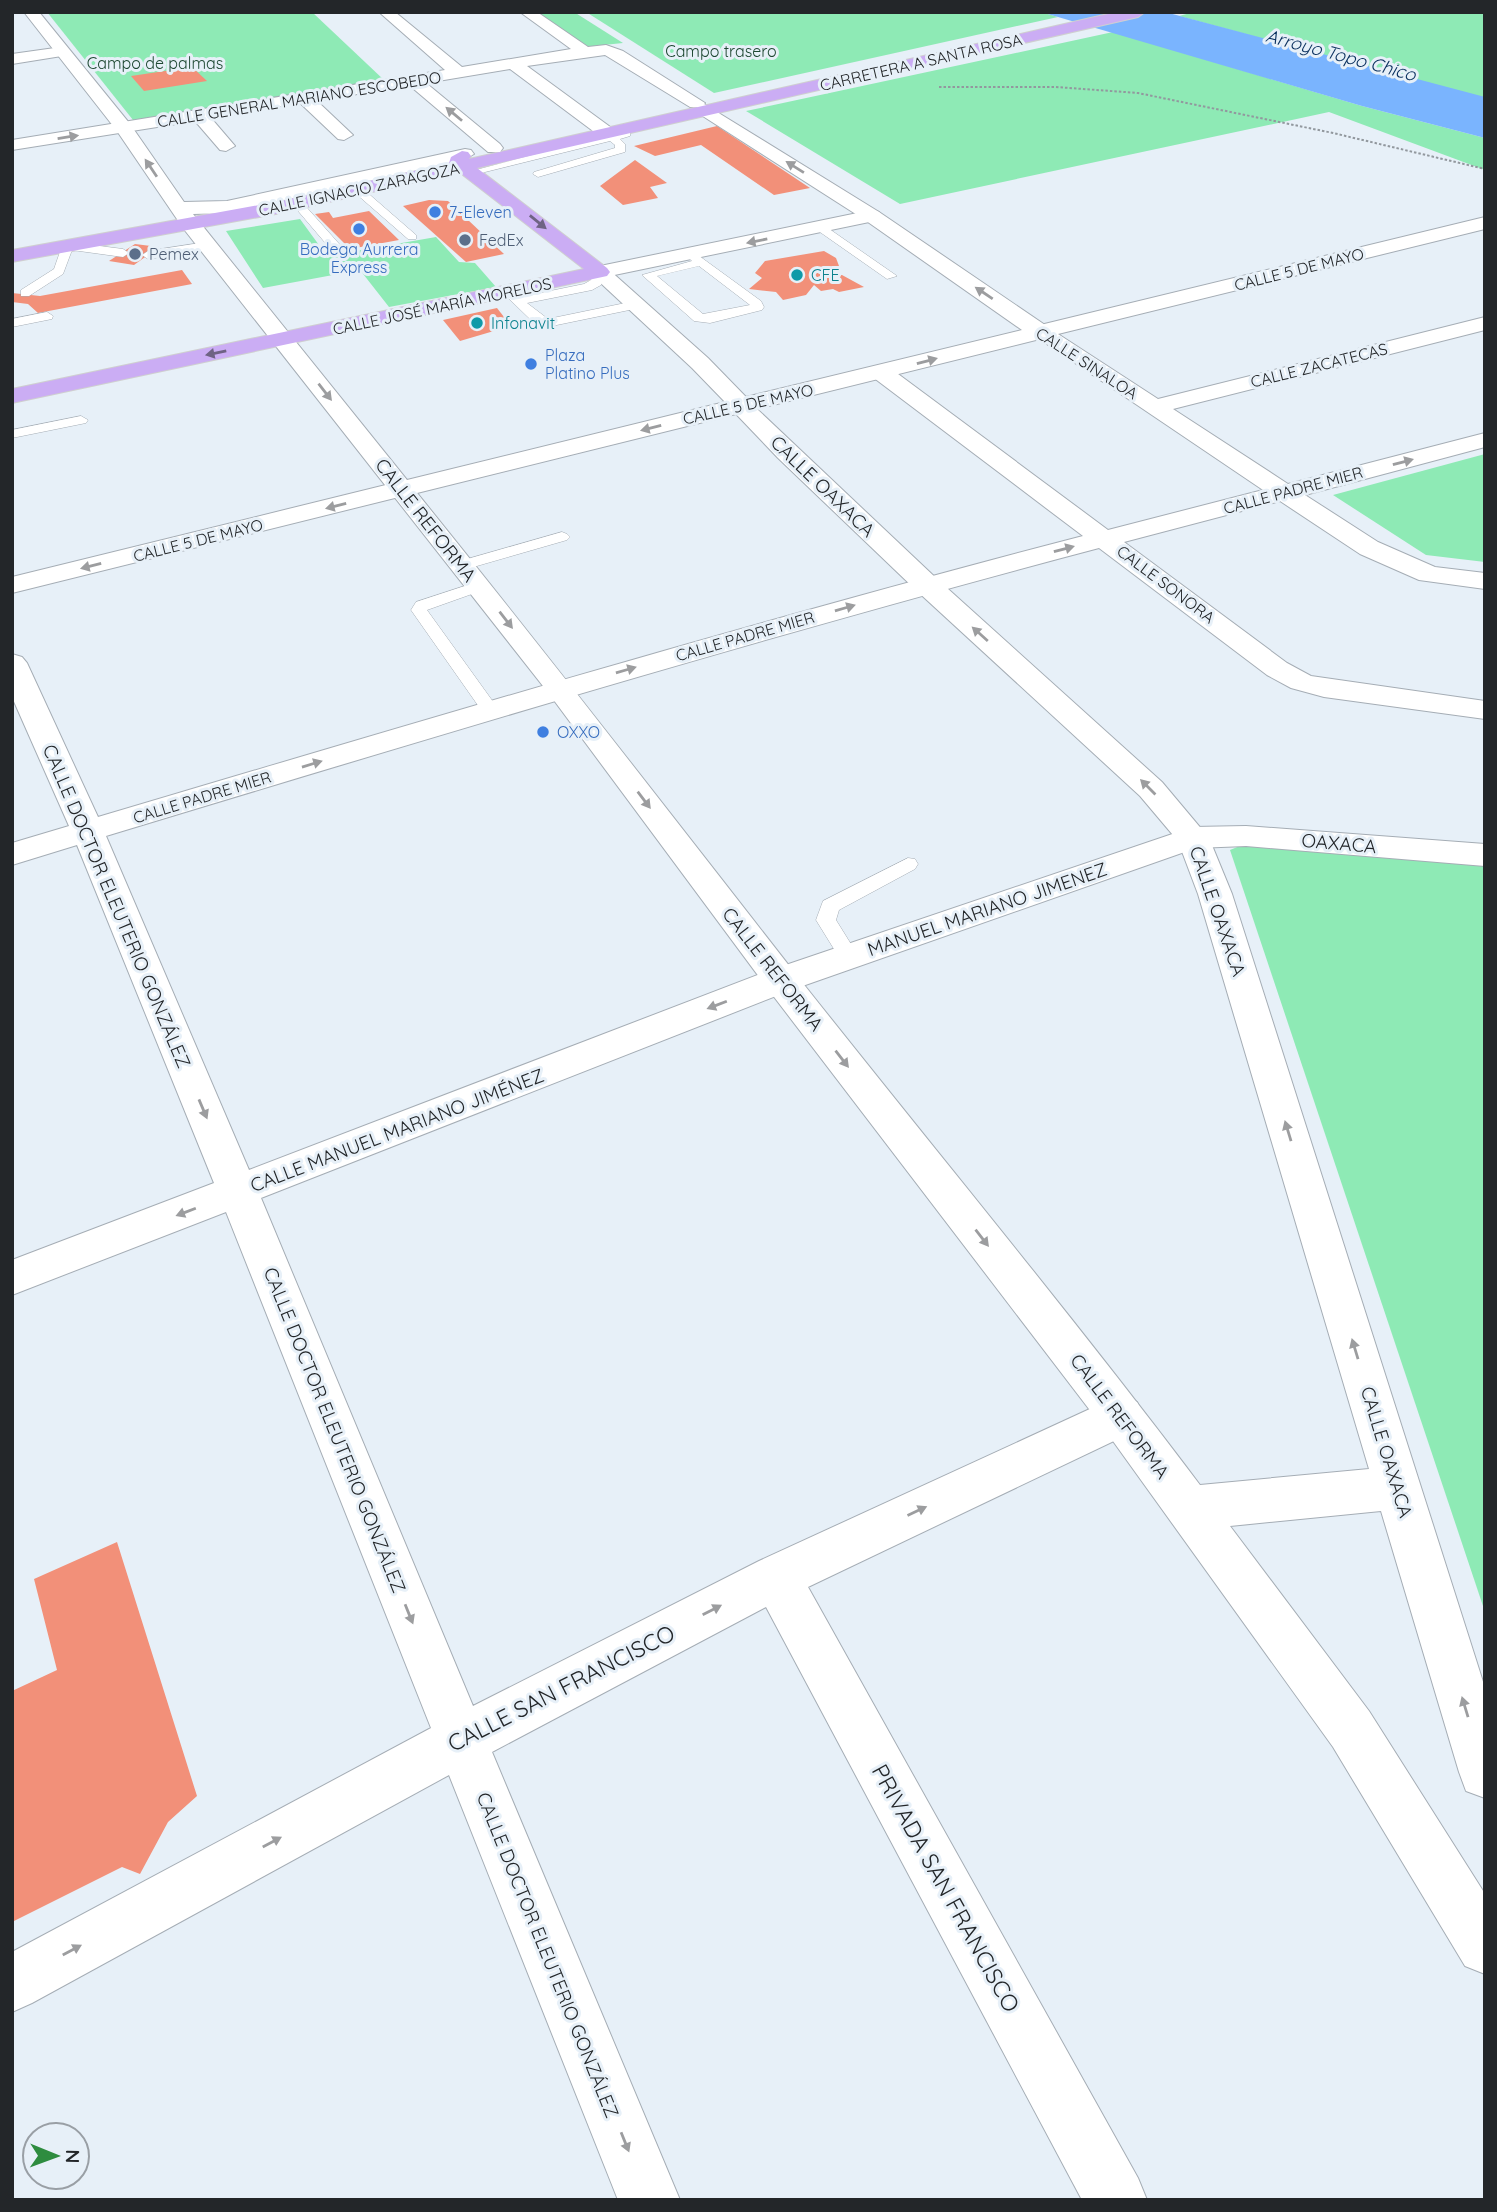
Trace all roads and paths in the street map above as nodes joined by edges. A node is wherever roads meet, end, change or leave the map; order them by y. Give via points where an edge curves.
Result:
1 (31, 12) edge
2 (386, 12) edge
3 (527, 12) edge
4 (1103, 12) edge
5 (1138, 12) edge
6 (62, 51) junction
7 (585, 52) junction
8 (12, 59) edge
9 (514, 64) junction
10 (459, 73) junction
11 (413, 80) junction
12 (938, 87) dead end
13 (303, 98) junction
14 (704, 109) junction
15 (199, 115) junction
16 (124, 128) junction
17 (605, 132) junction
18 (344, 135) dead end
19 (12, 145) edge
20 (226, 146) dead end
21 (494, 148) junction
22 (456, 165) junction
23 (1485, 170) edge
24 (538, 174) dead end
25 (358, 190) junction
26 (297, 203) junction
27 (177, 206) junction
28 (872, 216) junction
29 (1485, 223) edge
30 (190, 224) junction
31 (821, 228) junction
32 (412, 237) dead end
33 (68, 246) junction
34 (207, 246) junction
35 (337, 249) dead end
36 (122, 253) dead end
37 (148, 255) dead end
38 (12, 256) edge
39 (696, 258) junction
40 (600, 272) junction
41 (891, 276) dead end
42 (25, 293) dead end
43 (642, 295) junction
44 (513, 297) junction
45 (1016, 315) junction
46 (47, 316) dead end
47 (676, 320) junction
48 (12, 323) edge
49 (1485, 323) edge
50 (1040, 332) junction
51 (283, 339) junction
52 (1008, 340) junction
53 (882, 373) junction
54 (12, 396) edge
55 (741, 405) junction
56 (1153, 407) junction
57 (81, 420) dead end
58 (12, 434) edge
59 (1485, 440) edge
60 (402, 489) junction
61 (1286, 493) junction
62 (562, 537) dead end
63 (1105, 538) junction
64 (471, 576) junction
65 (1485, 582) edge
66 (12, 585) edge
67 (927, 585) junction
68 (12, 663) edge
69 (560, 689) junction
70 (490, 710) junction
71 (1485, 710) edge
72 (88, 832) junction
73 (1193, 838) junction
74 (12, 854) edge
75 (1485, 855) edge
76 (908, 863) dead end
77 (849, 957) junction
78 (781, 980) junction
79 (238, 1192) junction
80 (12, 1278) edge
81 (1121, 1416) junction
82 (1398, 1488) junction
83 (1189, 1508) junction
84 (776, 1577) junction
85 (461, 1740) junction
86 (1485, 1772) edge
87 (1485, 1946) edge
88 (12, 1983) edge
89 (649, 2200) edge
90 (1116, 2200) edge

1 - 6 street, CALLE REFORMA
2 - 10 street
3 - 7 street
4 - 14 main road, CARRETERA A SANTA ROSA
5 - 14 main road, CARRETERA A SANTA ROSA
6 - 8 street
6 - 16 street, CALLE REFORMA
7 - 9 street, CALLE GENERAL MARIANO ESCOBEDO
7 - 14 street, CALLE SINALOA via 617,54
9 - 10 street, CALLE GENERAL MARIANO ESCOBEDO
9 - 17 street
10 - 11 street, CALLE GENERAL MARIANO ESCOBEDO
11 - 13 street, CALLE GENERAL MARIANO ESCOBEDO
21 -> 11 street
12 - 23 path via 1056,87 1138,93 1333,132
13 - 15 street, CALLE GENERAL MARIANO ESCOBEDO
13 - 18 street
14 - 17 main road, CALLE IGNACIO ZARAGOZA
28 -> 14 street, CALLE SINALOA
15 - 16 street, CALLE GENERAL MARIANO ESCOBEDO
15 - 20 street
19 -> 16 street, CALLE GENERAL MARIANO ESCOBEDO
27 -> 16 street, CALLE REFORMA
17 - 21 main road, CALLE IGNACIO ZARAGOZA
17 - 22 main road, CALLE IGNACIO ZARAGOZA
17 - 24 lane via 621,150
21 - 22 main road, CALLE IGNACIO ZARAGOZA
22 - 25 main road, CALLE IGNACIO ZARAGOZA
22 - 27 street, CALLE IGNACIO ZARAGOZA via 227,207
22 -> 40 main road, CALLE OAXACA
25 - 26 main road, CALLE IGNACIO ZARAGOZA
25 - 32 lane
26 - 30 main road, CALLE IGNACIO ZARAGOZA
26 - 35 lane
27 - 30 street, CALLE REFORMA
28 - 31 street, CALLE JOSÉ MARÍA MORELOS
45 -> 28 street, CALLE SINALOA
29 - 50 street, CALLE 5 DE MAYO
30 - 33 main road, CALLE IGNACIO ZARAGOZA
30 - 34 street, CALLE REFORMA
31 -> 39 street, CALLE JOSÉ MARÍA MORELOS
31 - 41 lane
33 - 36 lane
33 - 38 main road, CALLE IGNACIO ZARAGOZA
33 - 42 lane via 60,271
34 - 37 lane
34 - 51 street, CALLE REFORMA
39 - 40 street, CALLE JOSÉ MARÍA MORELOS
39 - 43 lane via 648,275
39 - 47 lane via 758,307 710,319
40 - 43 street, CALLE OAXACA
40 - 44 main road, CALLE JOSÉ MARÍA MORELOS
43 - 44 lane via 547,323
43 - 47 street, CALLE OAXACA
43 - 47 lane
44 - 51 main road, CALLE JOSÉ MARÍA MORELOS
45 - 50 street, CALLE SINALOA
45 - 52 street via 1021,329
46 - 48 lane
47 - 55 street, CALLE OAXACA
49 - 56 street, CALLE ZACATECAS
50 - 52 street, CALLE 5 DE MAYO
50 - 56 street, CALLE SINALOA
51 -> 54 main road, CALLE JOSÉ MARÍA MORELOS
51 -> 60 street, CALLE REFORMA
53 -> 52 street, CALLE 5 DE MAYO
53 - 55 street, CALLE 5 DE MAYO
53 - 63 street, CALLE SONORA
55 -> 60 street, CALLE 5 DE MAYO
55 - 67 street, CALLE OAXACA
56 - 61 street, CALLE SINALOA
57 - 58 lane
61 -> 59 street, CALLE PADRE MIER
60 - 64 street, CALLE REFORMA
60 -> 66 street, CALLE 5 DE MAYO
61 - 63 street, CALLE PADRE MIER
61 - 65 street, CALLE SINALOA via 1388,558 1429,574
62 - 64 lane
67 -> 63 street, CALLE PADRE MIER
63 - 71 street, CALLE SONORA via 1277,669 1301,682
64 -> 69 street, CALLE REFORMA
64 - 70 lane via 419,610
69 -> 67 street, CALLE PADRE MIER
73 -> 67 street, CALLE OAXACA via 1151,789
68 - 72 street, CALLE DOCTOR ELEUTERIO GONZÁLEZ
69 - 70 street, CALLE PADRE MIER
69 -> 78 street, CALLE REFORMA
72 -> 70 street, CALLE PADRE MIER
72 - 74 street, CALLE PADRE MIER
72 -> 79 street, CALLE DOCTOR ELEUTERIO GONZÁLEZ
73 - 75 street, OAXACA via 1246,836
73 - 77 street, MANUEL MARIANO JIMENEZ
82 -> 73 street, CALLE OAXACA via 1215,894
76 - 77 lane via 830,906 826,920
77 - 78 street, MANUEL MARIANO JIMENEZ
78 -> 79 street, CALLE MANUEL MARIANO JIMÉNEZ
78 -> 81 street, CALLE REFORMA
79 -> 80 street, CALLE MANUEL MARIANO JIMÉNEZ
79 -> 85 street, CALLE DOCTOR ELEUTERIO GONZÁLEZ
81 - 83 street, CALLE REFORMA
84 -> 81 street, CALLE SAN FRANCISCO
82 - 83 street
86 -> 82 street, CALLE OAXACA
83 - 87 street, CALLE REFORMA via 1351,1729
85 -> 84 street, CALLE SAN FRANCISCO
84 - 90 street, PRIVADA SAN FRANCISCO
88 -> 85 street, CALLE SAN FRANCISCO
85 -> 89 street, CALLE DOCTOR ELEUTERIO GONZÁLEZ

